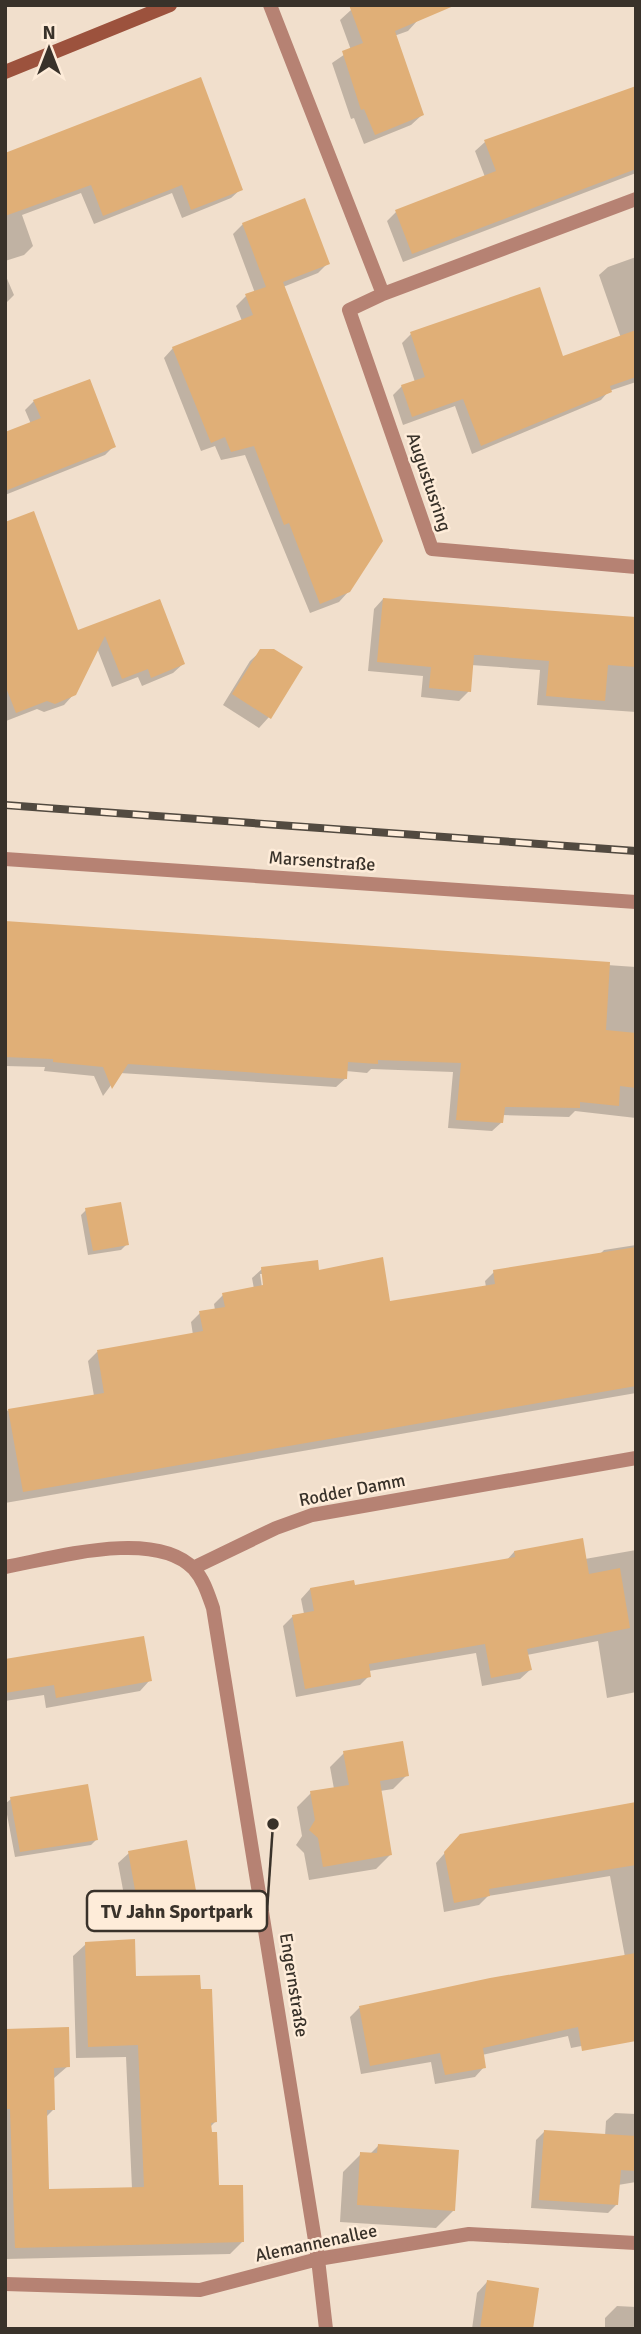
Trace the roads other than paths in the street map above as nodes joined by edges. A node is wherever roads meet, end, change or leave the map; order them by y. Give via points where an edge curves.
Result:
1 (170, 5) edge
2 (270, 5) edge
3 (5, 72) edge
4 (636, 200) edge
5 (383, 294) junction
6 (636, 568) edge
7 (5, 859) edge
8 (636, 902) edge
9 (636, 1458) edge
10 (5, 1567) edge
11 (194, 1568) junction
12 (636, 2243) edge
13 (318, 2259) junction
14 (5, 2284) edge
15 (326, 2329) edge

1 - 3 main road
2 - 5 street
4 - 5 street, Augustusring
5 - 6 street, Augustusring via 349,310 432,549
7 - 8 street, Marsenstraße
9 - 11 street, Rodder Damm via 312,1515
10 - 11 street via 130,1548 168,1552
11 - 13 street, Engernstraße via 213,1608
12 - 13 street, Alemannenallee via 469,2234
13 - 14 street, Alemannenallee via 200,2290
13 - 15 street, Engernstraße

